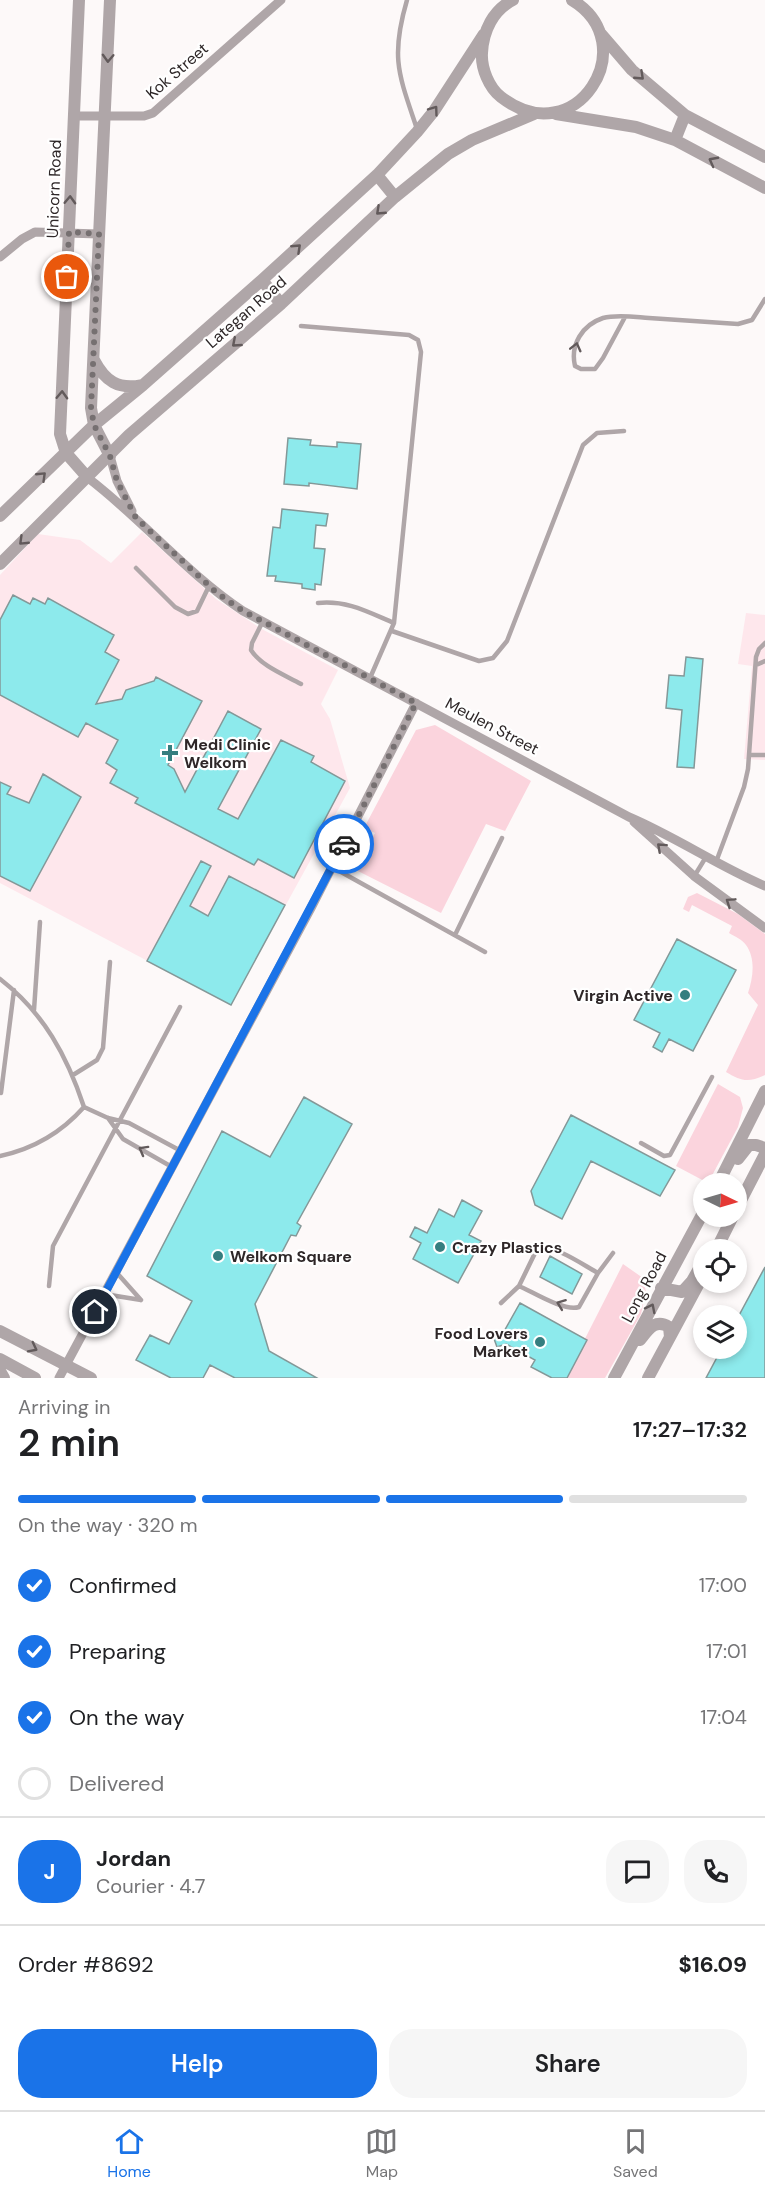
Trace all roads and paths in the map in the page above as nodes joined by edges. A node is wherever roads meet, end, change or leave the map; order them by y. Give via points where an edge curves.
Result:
1 (79, 0) edge
2 (110, 0) edge
3 (281, 0) edge
4 (407, 0) edge
5 (497, 0) edge
6 (513, 0) edge
7 (578, 2) edge
8 (492, 18) junction
9 (600, 33) junction
10 (484, 34) junction
11 (553, 113) junction
12 (534, 114) junction
13 (685, 115) junction
14 (74, 116) junction
15 (105, 117) junction
16 (417, 132) junction
17 (675, 140) junction
18 (765, 157) edge
19 (377, 175) junction
20 (765, 188) edge
21 (395, 197) junction
22 (69, 232) junction
23 (99, 234) junction
24 (0, 257) edge
25 (262, 280) junction
26 (765, 299) edge
27 (281, 304) junction
28 (625, 317) junction
29 (302, 326) dead end
30 (94, 359) junction
31 (143, 385) junction
32 (94, 425) junction
33 (624, 431) dead end
34 (66, 453) junction
35 (110, 456) junction
36 (88, 478) junction
37 (0, 516) edge
38 (136, 518) junction
39 (0, 564) edge
40 (136, 568) dead end
41 (209, 586) junction
42 (318, 603) dead end
43 (263, 621) junction
44 (394, 623) junction
45 (392, 631) junction
46 (765, 643) edge
47 (765, 661) edge
48 (756, 665) junction
49 (370, 678) junction
50 (301, 684) dead end
51 (416, 703) junction
52 (750, 755) junction
53 (765, 755) edge
54 (629, 817) junction
55 (502, 838) dead end
56 (706, 857) junction
57 (716, 862) junction
58 (332, 867) junction
59 (694, 876) junction
60 (765, 886) edge
61 (40, 922) dead end
62 (765, 928) edge
63 (454, 935) junction
64 (485, 952) dead end
65 (110, 962) dead end
66 (0, 979) edge
67 (14, 990) junction
68 (180, 1007) dead end
69 (34, 1010) junction
70 (73, 1075) junction
71 (712, 1077) dead end
72 (1, 1093) edge
73 (763, 1100) edge
74 (84, 1107) junction
75 (108, 1118) junction
76 (121, 1121) junction
77 (116, 1131) junction
78 (641, 1143) dead end
79 (765, 1148) edge
80 (181, 1151) junction
81 (765, 1154) edge
82 (0, 1156) edge
83 (172, 1167) junction
84 (724, 1173) edge
85 (730, 1173) edge
86 (747, 1189) edge
87 (695, 1227) edge
88 (728, 1227) edge
89 (726, 1232) junction
90 (720, 1239) edge
91 (722, 1239) edge
92 (613, 1253) dead end
93 (117, 1273) junction
94 (598, 1273) junction
95 (693, 1279) edge
96 (49, 1286) dead end
97 (519, 1286) junction
98 (661, 1288) junction
99 (694, 1293) edge
100 (104, 1294) junction
101 (501, 1303) dead end
102 (0, 1331) edge
103 (670, 1337) junction
104 (0, 1359) edge
105 (622, 1362) junction
106 (67, 1365) junction
107 (0, 1371) edge
108 (4, 1378) edge
109 (35, 1378) edge
110 (59, 1378) edge
111 (91, 1378) edge
112 (614, 1378) edge
113 (648, 1378) edge

1 - 14 street, Unicorn Road
2 -> 15 street
3 - 15 street, Kok Street via 153,112 144,116
4 - 16 lane via 397,42 398,61
5 - 8 street
6 - 8 street
7 - 9 street
8 - 10 street, Lategan Road
9 - 11 street via 604,54 600,75 589,93 572,106
9 -> 13 street via 632,70
10 - 12 street via 481,55 486,76 497,94 514,107
16 -> 10 street, Lategan Road
11 - 12 street
11 - 17 street via 636,127
12 - 21 street, Lategan Road via 448,154
13 - 17 street
13 - 18 street
14 - 15 street, Kok Street
22 -> 14 street, Unicorn Road
15 - 23 street
16 - 19 street, Lategan Road
20 -> 17 street
19 - 21 street
25 -> 19 street, Lategan Road
21 -> 27 street, Lategan Road
22 - 23 street
22 - 24 street via 34,232
34 -> 22 street, Unicorn Road via 60,434
23 - 30 street
25 - 27 street
25 - 31 street, Lategan Road
26 - 28 lane via 752,320 738,324
27 -> 35 street, Lategan Road via 129,435
28 -> 28 lane via 594,369 575,366 573,348 587,327 604,318
29 - 44 lane via 409,335 418,340 421,352
30 - 31 street via 102,374 116,385
30 - 32 street
31 - 32 street, Lategan Road
32 - 34 street, Lategan Road
32 - 35 street
33 - 45 lane via 597,433 583,446 507,641 493,658 479,661
34 - 36 street
37 -> 34 street, Lategan Road
35 - 36 street, Lategan Road
35 - 38 street, Meulen Street via 117,481
36 - 38 street, Meulen Street
36 -> 39 street, Lategan Road
38 - 41 street, Meulen Street
40 - 41 lane via 175,607 188,614 197,611
41 - 43 street, Meulen Street
42 - 44 lane via 342,603
43 - 49 street, Meulen Street
43 - 50 lane via 251,650 254,655
44 - 45 lane
45 - 49 lane
46 - 48 lane
47 - 48 lane
48 - 52 lane
49 - 51 street, Meulen Street
51 - 54 street, Meulen Street
51 - 58 street
52 - 53 lane
52 - 57 lane via 744,787
54 - 56 street, Meulen Street
59 -> 54 street, Meulen Street
55 - 63 lane
56 - 57 street, Meulen Street
56 - 59 lane
57 - 60 street, Meulen Street
58 - 63 lane
58 - 80 street
62 -> 59 street, Meulen Street
61 - 69 lane
63 - 64 lane
65 - 70 lane via 103,1048 97,1060
66 - 67 lane
67 - 69 lane
67 - 72 lane
68 - 76 lane
69 - 70 lane via 55,1039
70 - 74 lane
71 - 78 lane via 670,1155 664,1156
73 - 84 street
74 - 75 lane
74 - 82 lane via 59,1131 38,1144
75 - 76 lane
75 - 77 lane
76 - 77 lane
76 - 80 lane
83 -> 77 lane
77 - 96 lane via 52,1246
79 - 85 street via 753,1144 745,1148
80 - 83 street
81 - 86 street
83 - 93 street
87 - 98 street, Long Road
88 - 89 street
89 - 90 street
89 - 91 street
92 - 94 lane
93 - 100 street
93 - 100 lane via 141,1300
94 -> 97 lane via 576,1309
94 - 97 lane via 552,1248 541,1247
95 - 98 street via 682,1292
97 - 101 lane
105 -> 98 street, Long Road
99 - 103 street
100 - 106 street
102 -> 106 street
103 - 105 street via 669,1327 657,1323
103 - 113 street
104 - 109 street
105 - 112 street, Long Road
106 - 110 street
106 - 111 street
107 - 108 street

